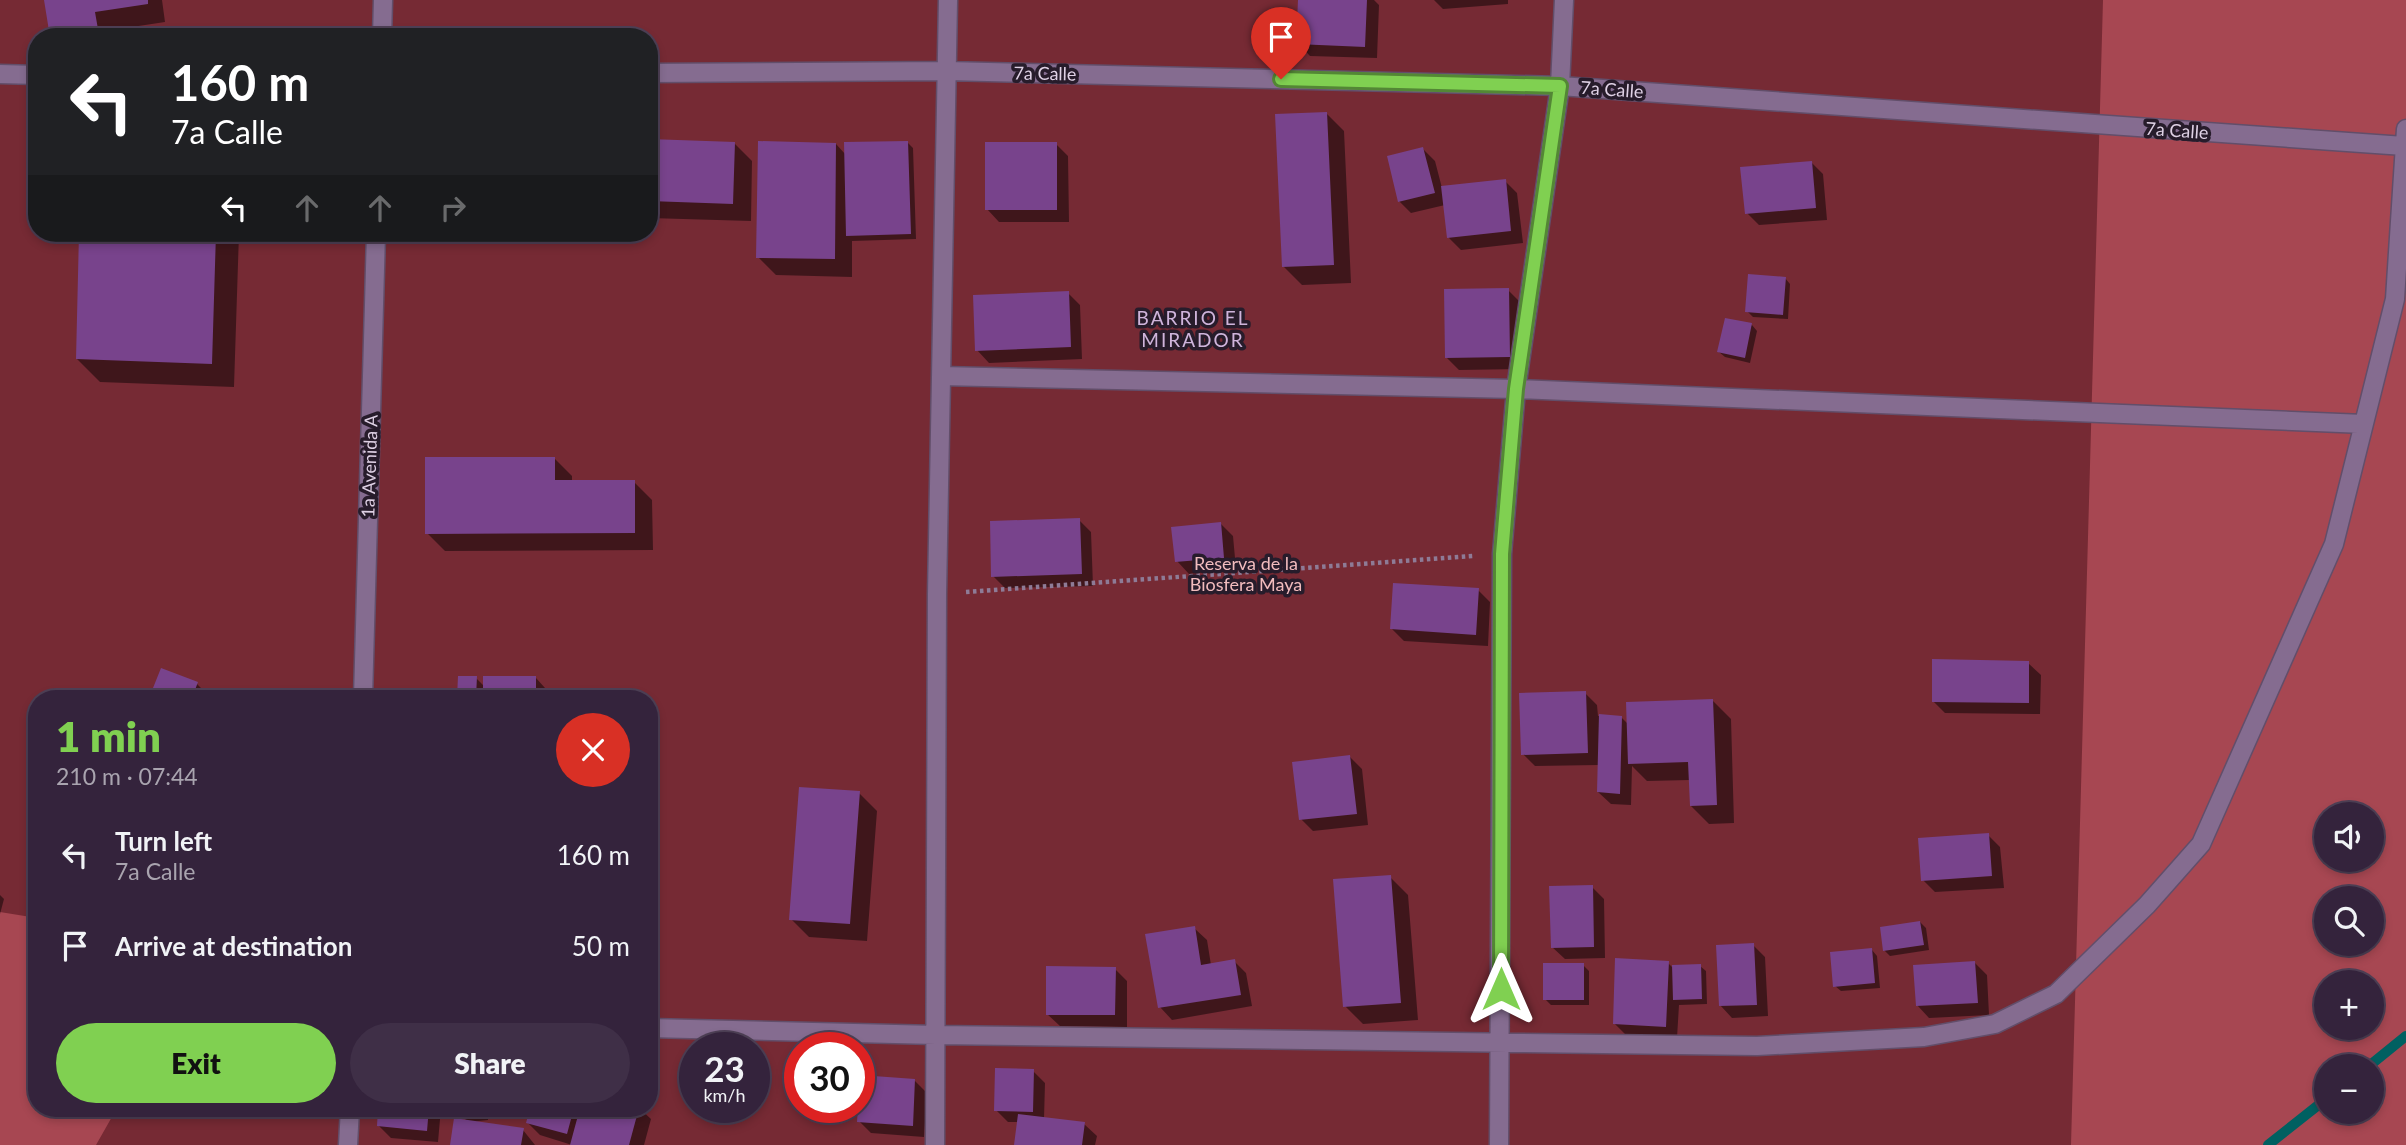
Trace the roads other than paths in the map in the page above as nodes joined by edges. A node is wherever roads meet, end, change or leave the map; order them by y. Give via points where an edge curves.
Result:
1 (383, 0) edge
2 (948, 0) edge
3 (1564, 0) edge
4 (382, 28) edge
5 (947, 71) junction
6 (658, 73) edge
7 (0, 74) edge
8 (28, 75) edge
9 (1560, 86) junction
10 (2405, 138) edge
11 (376, 242) edge
12 (941, 376) junction
13 (1516, 389) junction
14 (2364, 424) junction
15 (363, 690) edge
16 (658, 1028) edge
17 (936, 1035) junction
18 (1501, 1044) junction
19 (350, 1117) edge
20 (348, 1145) edge
21 (935, 1145) edge
22 (1499, 1145) edge

1 - 4 street
2 - 5 street
3 - 9 street
5 - 6 street, 7a Calle
5 - 9 street, 7a Calle
5 - 12 street
7 - 8 street
9 - 10 street, 7a Calle
9 - 13 street
10 - 14 street via 2395,299
11 - 15 street, 1a Avenida A
12 - 13 street
12 - 17 street
13 - 14 street
13 - 18 street via 1502,554
14 - 18 street via 2334,544 2201,844 2147,905 2056,994 1995,1024 1924,1037 1758,1046
16 - 17 street
17 - 18 street
17 - 21 street
18 - 22 street
19 - 20 street

